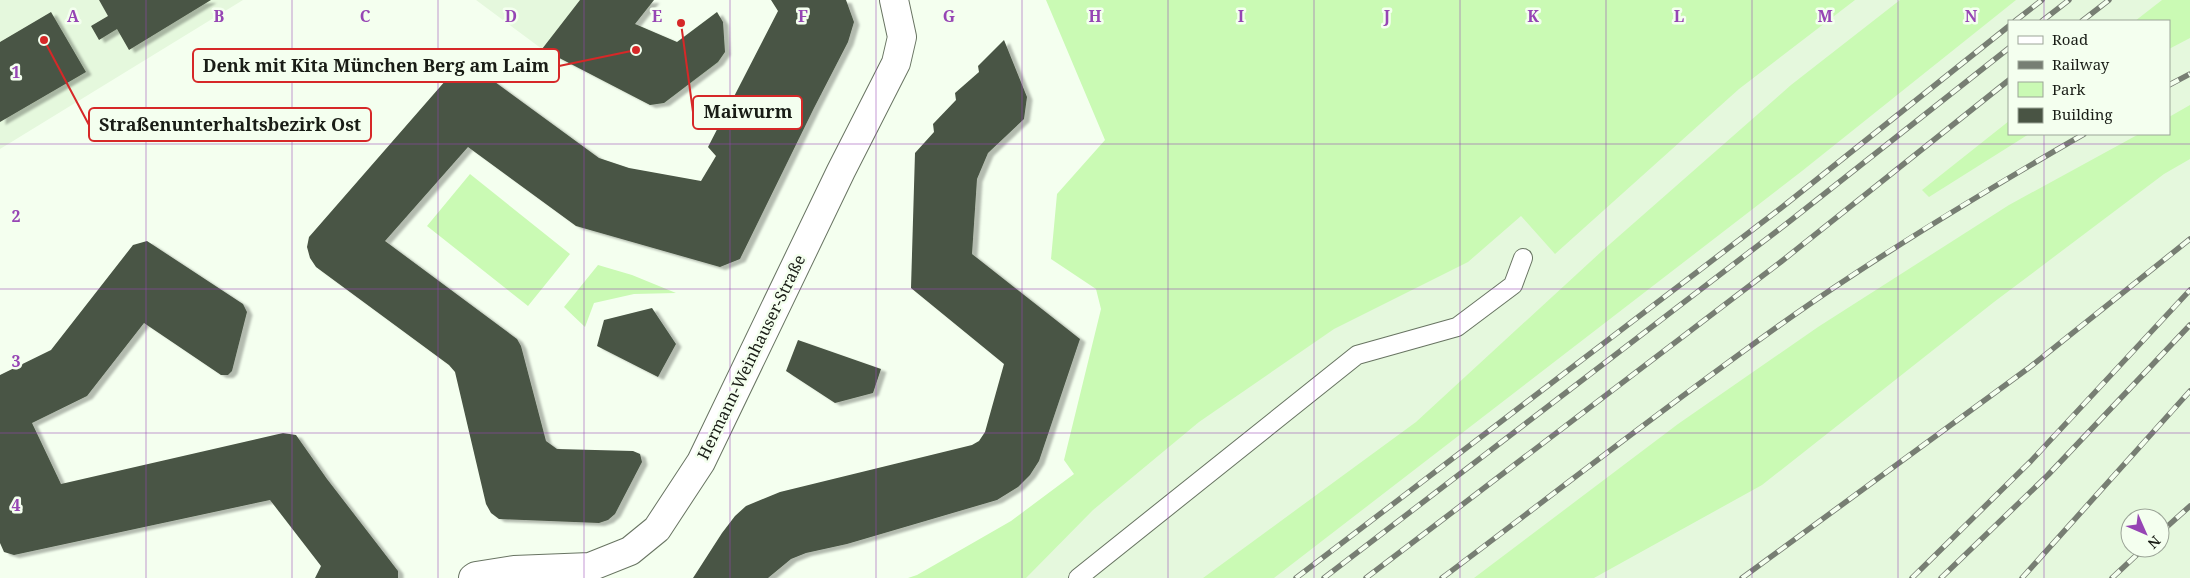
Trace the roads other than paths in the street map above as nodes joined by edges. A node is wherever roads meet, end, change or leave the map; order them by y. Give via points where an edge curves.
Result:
1 (894, 0) edge
2 (1523, 258) dead end
3 (473, 578) edge
4 (1078, 578) edge

1 - 3 street, Hermann-Weinhauser-Straße via 902,37 896,63 836,180 701,462 657,529 630,551 590,567 514,570
2 - 4 lane via 1513,284 1457,327 1357,355

